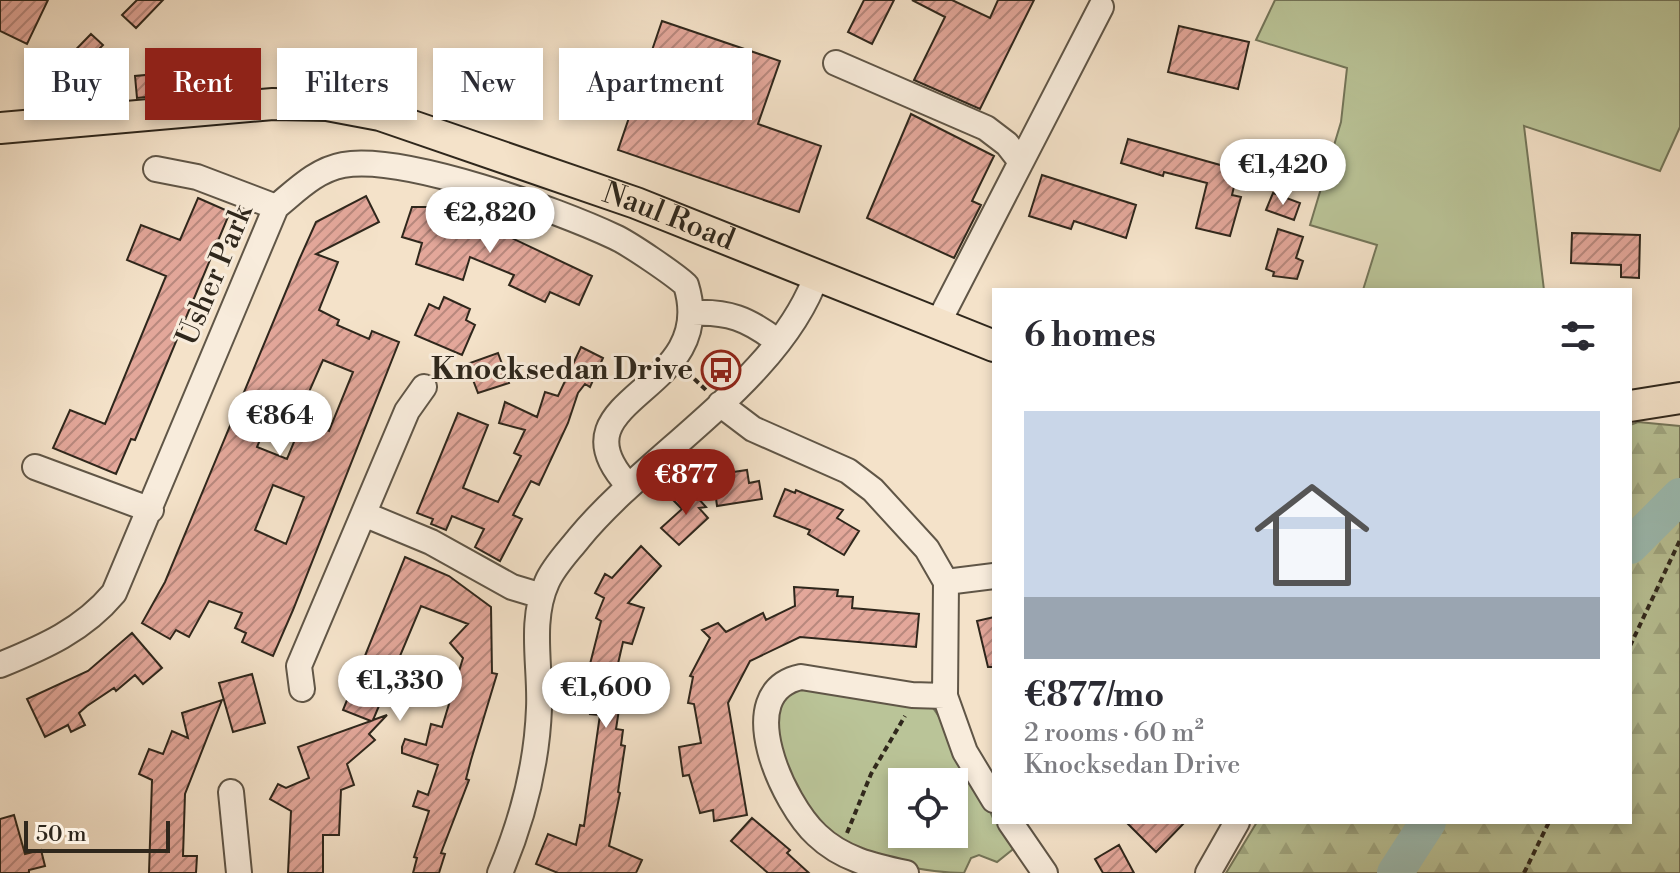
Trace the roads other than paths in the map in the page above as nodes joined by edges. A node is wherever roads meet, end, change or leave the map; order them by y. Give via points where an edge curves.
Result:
1 (1101, 7) dead end
2 (836, 63) dead end
3 (0, 128) edge
4 (1021, 162) junction
5 (156, 169) dead end
6 (276, 207) junction
7 (817, 274) junction
8 (692, 313) junction
9 (938, 323) junction
10 (777, 341) junction
11 (992, 345) edge
12 (424, 387) dead end
13 (1680, 398) edge
14 (720, 404) junction
15 (1632, 406) edge
16 (35, 467) dead end
17 (628, 485) junction
18 (151, 510) junction
19 (366, 515) junction
20 (992, 576) edge
21 (946, 582) junction
22 (542, 596) junction
23 (0, 665) edge
24 (302, 689) dead end
25 (945, 696) junction
26 (231, 792) dead end
27 (992, 797) edge
28 (1011, 824) edge
29 (1236, 824) edge
30 (239, 873) edge
31 (500, 873) edge
32 (906, 873) edge
33 (1045, 873) edge
34 (1208, 873) edge

1 - 4 street
2 - 4 street via 986,128
3 - 7 main road, Naul Road via 273,104 341,108 380,115 636,203
4 - 9 street
5 - 6 street via 197,177
6 - 8 street, Usher Park via 308,181 342,165 411,170 480,188 619,239 686,285
6 - 18 street, Usher Park
7 - 9 main road, Naul Road
7 - 10 street
8 - 10 street via 739,316
8 - 17 street via 691,329 675,360 621,409 606,436 608,459
9 - 11 main road, Naul Road
10 - 14 street
12 - 19 street via 407,411
13 - 15 main road
14 - 17 street
14 - 21 street via 753,429 818,456 873,490 927,549
16 - 18 street
17 - 22 street via 557,565
18 - 23 street, Usher Park via 114,593 100,610 44,648
19 - 22 street via 431,542 512,587
19 - 24 street via 299,666
20 - 21 street
21 - 25 street
22 - 31 street via 537,739 526,795
25 - 27 street via 965,752
25 - 32 street via 801,677 787,680 767,704 772,756 787,800 816,835 837,850
26 - 30 street
28 - 33 street
29 - 34 street

